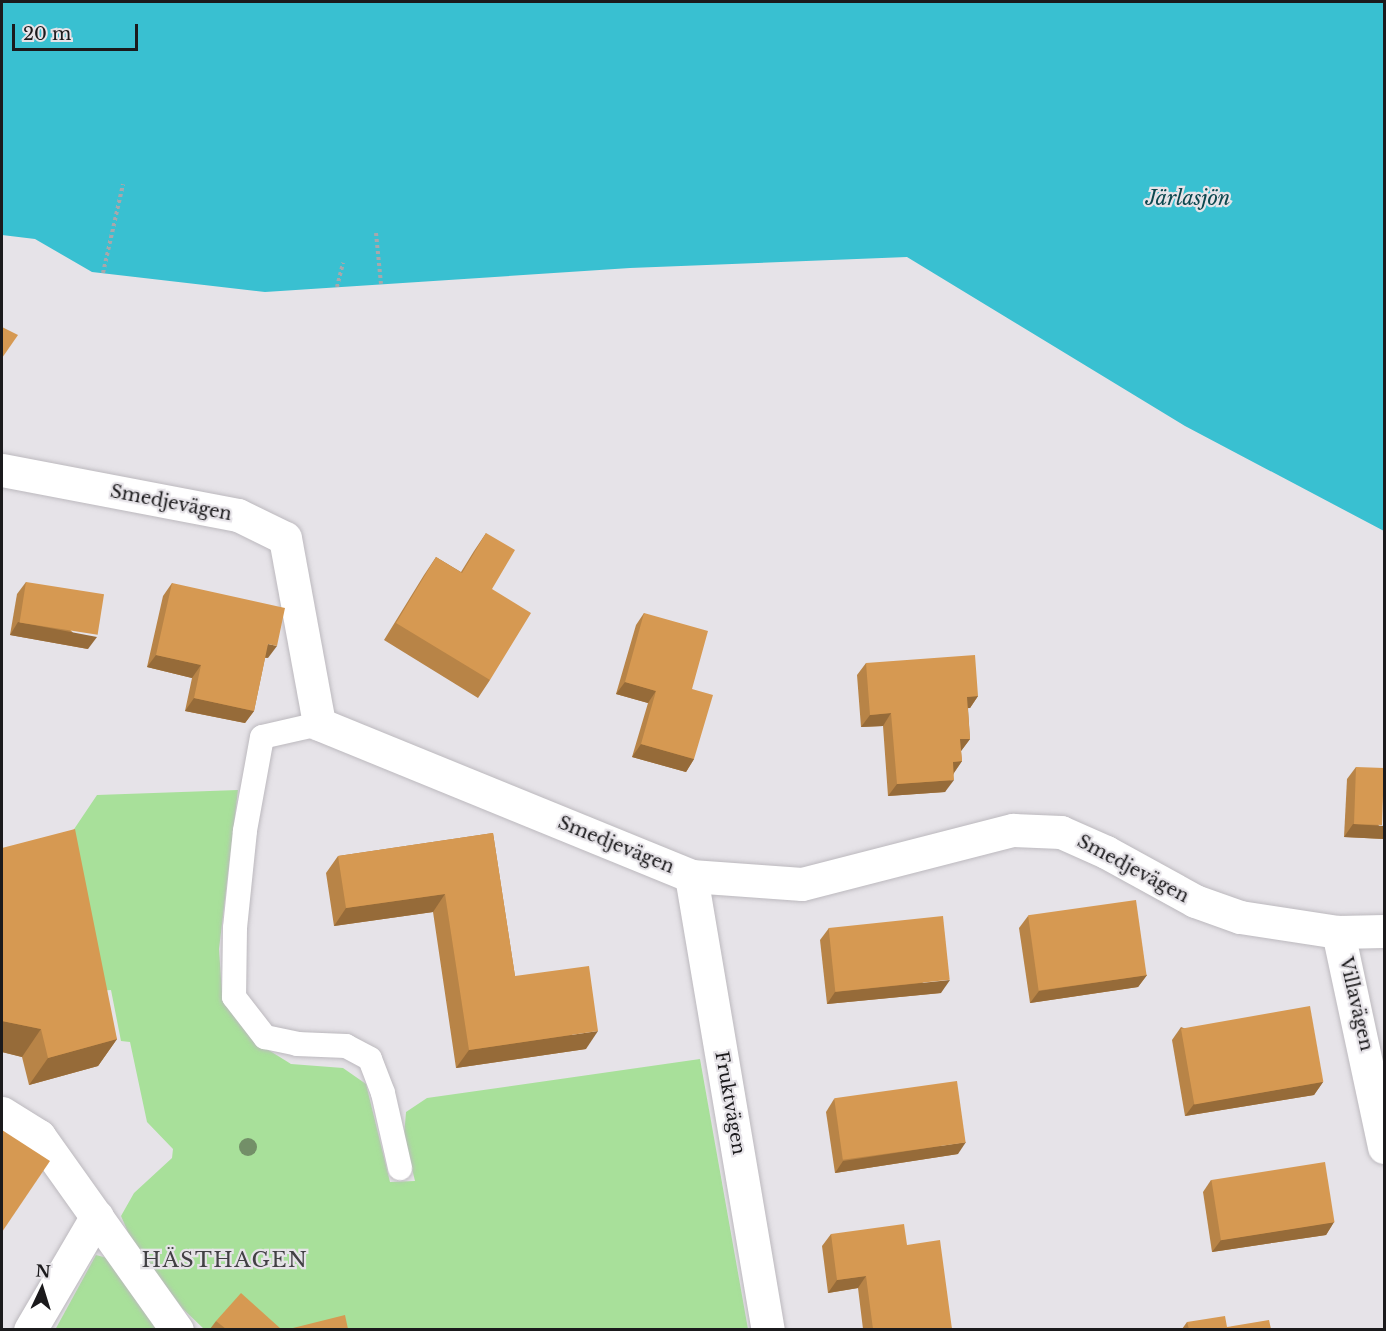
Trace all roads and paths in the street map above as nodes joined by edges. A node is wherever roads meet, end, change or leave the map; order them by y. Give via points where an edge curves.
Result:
1 (123, 184) dead end
2 (376, 233) dead end
3 (343, 263) dead end
4 (103, 273) dead end
5 (381, 284) dead end
6 (337, 288) dead end
7 (2, 470) edge
8 (319, 724) junction
9 (692, 876) junction
10 (1384, 931) edge
11 (1338, 932) junction
12 (2, 1113) edge
13 (1384, 1147) edge
14 (400, 1168) dead end
15 (97, 1216) junction
16 (30, 1329) edge
17 (177, 1329) edge
18 (768, 1329) edge

1 - 4 path
2 - 5 path
3 - 6 path
7 - 8 street, Smedjevägen via 238,515 285,538
8 - 9 street, Smedjevägen
8 - 14 lane via 262,737 244,841 235,928 234,997 266,1037 297,1044 346,1046 370,1059 383,1093
9 - 11 street, Smedjevägen via 802,884 1013,830 1061,831 1195,901 1240,917
9 - 18 street, Fruktvägen
10 - 11 street, Smedjevägen
11 - 13 street, Villavägen
12 - 15 street via 39,1136
15 - 16 street
15 - 17 street

